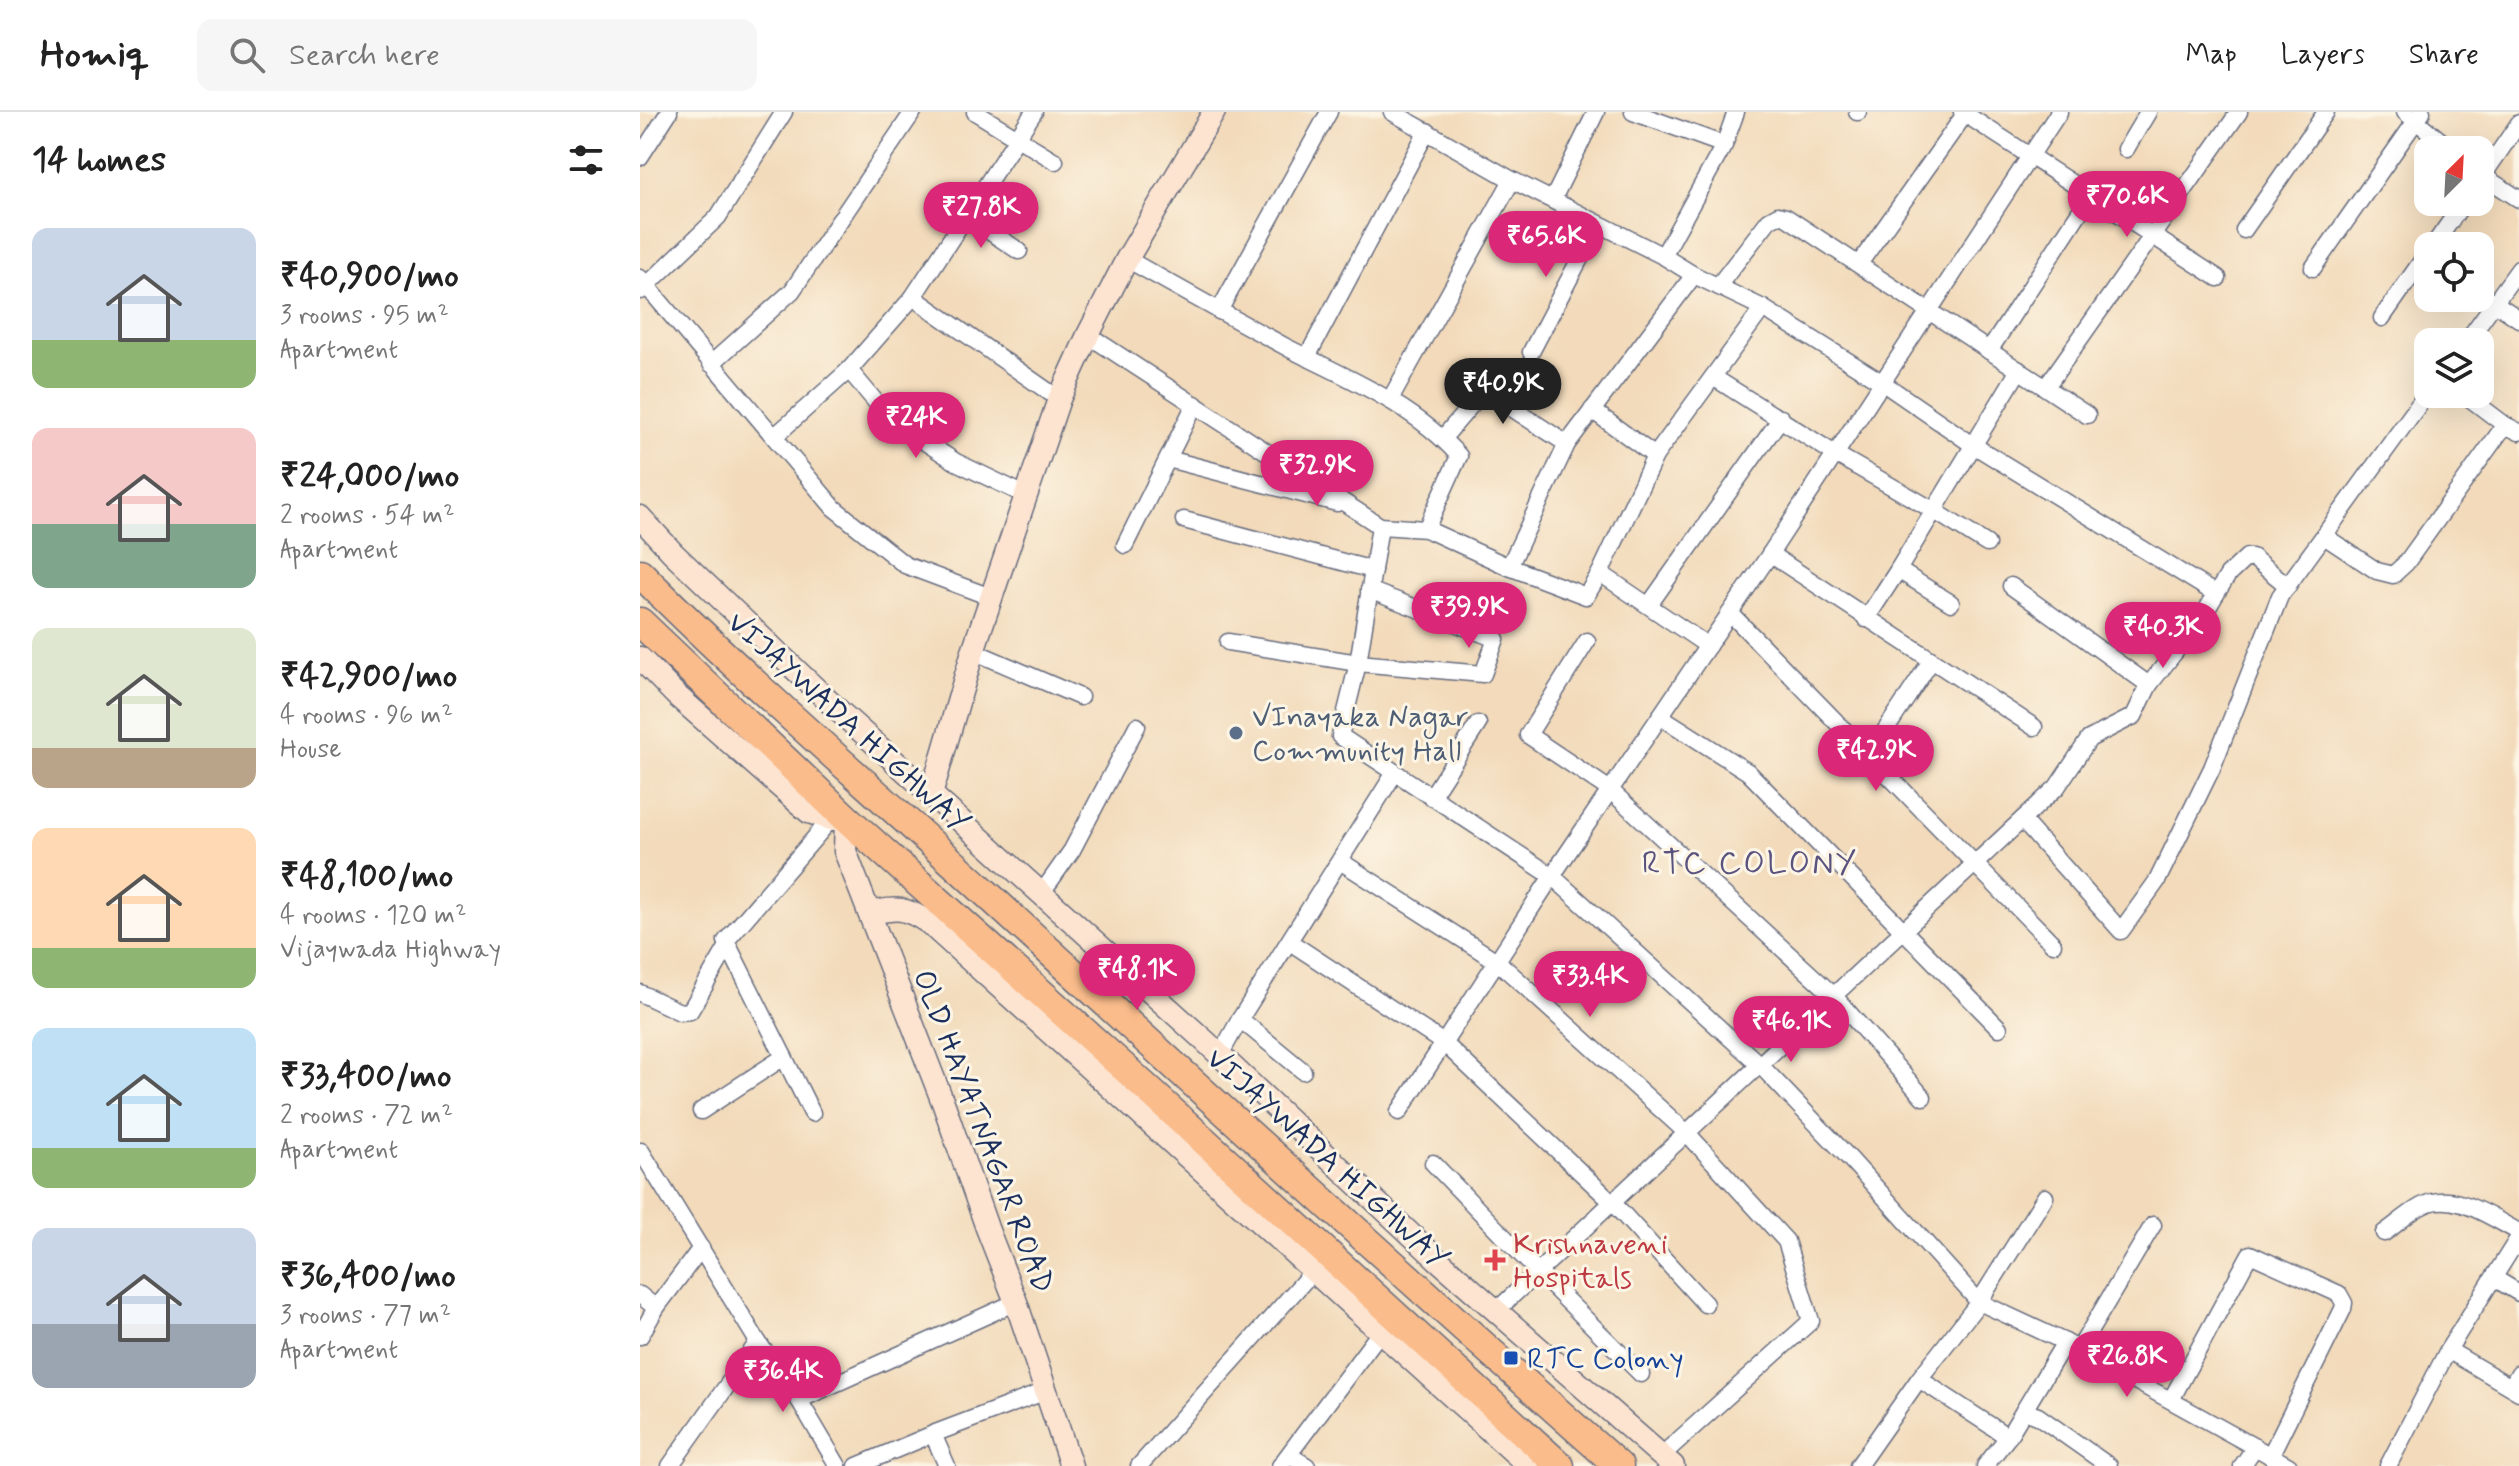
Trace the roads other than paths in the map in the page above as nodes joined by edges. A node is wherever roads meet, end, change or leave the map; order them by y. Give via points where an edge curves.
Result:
1 (669, 112) edge
2 (784, 112) edge
3 (913, 112) edge
4 (975, 112) edge
5 (1034, 112) edge
6 (1214, 112) edge
7 (1329, 112) edge
8 (1392, 112) edge
9 (1596, 112) edge
10 (1633, 112) edge
11 (1736, 112) edge
12 (2059, 112) edge
13 (2148, 112) edge
14 (2239, 112) edge
15 (1963, 113) edge
16 (2318, 115) edge
17 (2414, 115) edge
18 (2519, 123) edge
19 (1427, 131) junction
20 (1017, 136) junction
21 (2437, 136) edge
22 (1724, 145) junction
23 (2126, 149) dead end
24 (2030, 156) junction
25 (640, 157) edge
26 (2494, 158) edge
27 (1055, 161) dead end
28 (1512, 180) junction
29 (2494, 184) edge
30 (2090, 196) junction
31 (1553, 199) junction
32 (2519, 199) edge
33 (965, 215) junction
34 (1598, 224) junction
35 (2244, 230) dead end
36 (2153, 236) junction
37 (1019, 251) dead end
38 (1663, 256) junction
39 (1127, 259) junction
40 (1859, 264) junction
41 (2313, 268) dead end
42 (2519, 269) edge
43 (2414, 272) edge
44 (1694, 275) junction
45 (2218, 278) dead end
46 (642, 285) edge
47 (1718, 286) junction
48 (913, 297) junction
49 (2495, 303) junction
50 (1763, 308) junction
51 (1219, 311) junction
52 (1928, 312) junction
53 (2382, 318) dead end
54 (2519, 319) edge
55 (2476, 328) edge
56 (1088, 335) junction
57 (1989, 351) junction
58 (1531, 352) dead end
59 (1307, 357) junction
60 (711, 364) junction
61 (849, 370) junction
62 (2019, 370) junction
63 (1713, 377) junction
64 (1883, 383) junction
65 (2046, 387) junction
66 (1059, 399) junction
67 (1390, 400) junction
68 (1195, 404) junction
69 (2416, 408) edge
70 (2483, 408) edge
71 (1592, 410) junction
72 (2087, 415) dead end
73 (1781, 418) junction
74 (2512, 429) edge
75 (775, 436) junction
76 (1443, 438) junction
77 (1567, 444) junction
78 (1973, 445) junction
79 (1835, 454) junction
80 (1655, 456) junction
81 (1168, 459) junction
82 (1025, 495) junction
83 (1352, 507) junction
84 (1933, 510) junction
85 (640, 517) edge
86 (1184, 520) dead end
87 (1380, 526) junction
88 (1426, 529) junction
89 (2324, 536) junction
90 (1987, 544) dead end
91 (1125, 545) dead end
92 (1770, 554) junction
93 (1509, 567) junction
94 (1373, 570) junction
95 (1898, 570) junction
96 (640, 573) edge
97 (1600, 573) junction
98 (2011, 586) dead end
99 (2288, 586) junction
100 (1369, 590) junction
101 (2216, 594) junction
102 (993, 598) junction
103 (1951, 603) dead end
104 (1649, 605) junction
105 (1730, 613) junction
106 (1866, 619) junction
107 (640, 622) edge
108 (1587, 641) dead end
109 (1228, 642) dead end
110 (1708, 646) junction
111 (973, 651) junction
112 (1931, 661) junction
113 (642, 663) edge
114 (1358, 663) junction
115 (2149, 685) junction
116 (1080, 697) dead end
117 (1660, 716) junction
118 (1478, 724) dead end
119 (1137, 726) dead end
120 (2034, 727) dead end
121 (1868, 757) junction
122 (1394, 774) junction
123 (1610, 790) junction
124 (931, 795) junction
125 (1431, 797) junction
126 (838, 819) junction
127 (2022, 820) junction
128 (1340, 861) junction
129 (1976, 864) junction
130 (1552, 876) junction
131 (1041, 894) junction
132 (869, 913) junction
133 (1903, 932) junction
134 (1290, 942) junction
135 (2053, 944) dead end
136 (728, 946) junction
137 (1498, 962) junction
138 (640, 993) edge
139 (1834, 996) junction
140 (1240, 1019) junction
141 (1999, 1028) dead end
142 (1445, 1044) junction
143 (1220, 1055) junction
144 (784, 1057) junction
145 (1761, 1066) junction
146 (1303, 1071) dead end
147 (1923, 1097) dead end
148 (701, 1111) dead end
149 (1399, 1112) dead end
150 (812, 1113) dead end
151 (1687, 1133) junction
152 (1192, 1145) junction
153 (641, 1151) edge
154 (1433, 1163) dead end
155 (2045, 1197) dead end
156 (1613, 1203) junction
157 (2153, 1225) dead end
158 (2384, 1233) dead end
159 (2519, 1234) edge
160 (701, 1248) junction
161 (1314, 1270) junction
162 (1538, 1272) junction
163 (2494, 1278) junction
164 (2519, 1293) edge
165 (640, 1295) edge
166 (1016, 1302) junction
167 (1979, 1302) junction
168 (1705, 1304) dead end
169 (656, 1308) junction
170 (1496, 1311) junction
171 (1381, 1331) junction
172 (640, 1336) edge
173 (758, 1342) junction
174 (2072, 1346) junction
175 (2448, 1350) junction
176 (1641, 1374) dead end
177 (1919, 1379) junction
178 (2516, 1384) edge
179 (1046, 1391) junction
180 (799, 1400) junction
181 (2171, 1400) junction
182 (2024, 1411) junction
183 (933, 1434) junction
184 (2008, 1437) junction
185 (2255, 1447) junction
186 (2270, 1456) junction
187 (1285, 1460) edge
188 (1667, 1461) edge
189 (670, 1466) edge
190 (838, 1466) edge
191 (857, 1466) edge
192 (947, 1466) edge
193 (1071, 1466) edge
194 (1139, 1466) edge
195 (1307, 1466) edge
196 (1529, 1466) edge
197 (1560, 1466) edge
198 (1619, 1466) edge
199 (1858, 1466) edge
200 (1985, 1466) edge
201 (2109, 1466) edge
202 (2242, 1466) edge
203 (2289, 1466) edge
204 (2388, 1466) edge

1 - 25 street
2 - 46 street via 718,217
3 - 60 street via 792,291
4 - 20 street
5 - 20 street
6 - 39 street
7 - 51 street
8 - 19 street
9 - 31 street
10 - 22 street
11 - 22 street
12 - 24 street
13 - 23 street
14 - 36 street
15 - 24 street
15 - 40 street
16 - 35 street
17 - 21 street
17 - 41 street
18 - 26 street
19 - 28 street
19 - 59 street
20 - 27 street
20 - 33 street
22 - 38 street
24 - 30 street
24 - 52 street
28 - 31 street
28 - 67 street
29 - 32 street
30 - 36 street
30 - 57 street
31 - 34 street
33 - 37 street
33 - 48 street
34 - 38 street
34 - 58 street
36 - 45 street
36 - 65 street
38 - 44 street
39 - 51 street
39 - 56 street
40 - 47 street via 1778,215
40 - 52 street
42 - 49 street
43 - 53 street
44 - 47 street
44 - 71 street
46 - 60 street
47 - 50 street
48 - 61 street
48 - 66 street
49 - 54 street
49 - 55 street
50 - 63 street
50 - 64 street
51 - 59 street
52 - 57 street
52 - 64 street
56 - 66 street
56 - 68 street
57 - 62 street
59 - 67 street
60 - 75 street
61 - 75 street
61 - 82 street via 891,420 956,462
62 - 65 street
62 - 78 street
63 - 73 street
63 - 80 street
64 - 78 street
64 - 79 street
65 - 72 street
66 - 82 street
67 - 76 street
68 - 81 street
68 - 83 street
69 - 89 street
70 - 74 street
71 - 77 street
71 - 80 street
73 - 79 street
73 - 104 street
74 - 89 street via 2393,575 2377,571
75 - 102 street via 834,508 905,565
76 - 77 street via 1484,390
76 - 88 street via 1459,456
77 - 93 street
78 - 84 street
78 - 101 street
79 - 84 street
79 - 92 street
80 - 97 street
81 - 83 street
81 - 91 street
82 - 102 street
83 - 87 street
84 - 90 street
84 - 95 street
85 - 124 street
86 - 94 street
87 - 88 street
87 - 94 street
88 - 93 street
89 - 99 street
92 - 105 street
92 - 106 street
93 - 97 street via 1586,596
94 - 100 street
95 - 103 street
95 - 106 street
96 - 198 highway, VIJAYWADA HIGHWAY via 796,723
97 - 104 street
98 - 115 street
99 - 101 street via 2247,557
99 - 127 street via 2185,824 2157,881 2121,931
100 - 114 street
100 - 114 street via 1496,639 1483,674
101 - 115 street
102 - 111 street
104 - 110 street
105 - 110 street
105 - 121 street
106 - 112 street
107 - 126 highway
108 - 123 street via 1528,735
109 - 114 street
110 - 117 street
111 - 116 street
111 - 124 street
112 - 120 street
112 - 121 street
113 - 126 street via 809,812
114 - 122 street via 1340,736
115 - 127 street via 2134,716 2089,739 2057,787
117 - 123 street
117 - 133 street via 1748,772
118 - 125 street
119 - 131 street via 1072,850
121 - 129 street
122 - 125 street
122 - 128 street
123 - 130 street
123 - 139 street
124 - 131 street
125 - 130 street
126 - 132 street, OLD HAYATNAGAR ROAD
126 - 136 street via 726,941
126 - 152 highway
127 - 129 street
128 - 134 street
128 - 137 street
129 - 133 street
129 - 135 street
130 - 137 street
130 - 145 street
131 - 143 street
132 - 152 street via 909,910 929,923
132 - 166 street, OLD HAYATNAGAR ROAD
133 - 139 street
133 - 141 street
134 - 140 street
134 - 142 street
136 - 138 street via 690,1011 680,1012
136 - 144 street
137 - 142 street
137 - 151 street
139 - 145 street
139 - 147 street
140 - 143 street
140 - 146 street
142 - 149 street
142 - 156 street
143 - 170 street
144 - 148 street
144 - 150 street
145 - 151 street
145 - 167 street
151 - 156 street
151 - 188 street via 1786,1241 1811,1321
152 - 161 street
152 - 197 highway
153 - 160 street
154 - 162 street
155 - 167 street
156 - 162 street
156 - 168 street
157 - 174 street
158 - 159 street via 2421,1206 2454,1200
159 - 163 street
160 - 169 street
160 - 173 street
161 - 171 street
161 - 194 street
162 - 170 street
162 - 176 street
163 - 164 street
163 - 175 street
165 - 169 street
166 - 179 street, OLD HAYATNAGAR ROAD
166 - 180 street
167 - 174 street
167 - 177 street
169 - 172 street
170 - 188 street
171 - 187 street
171 - 196 street
173 - 180 street
173 - 189 street
174 - 181 street
174 - 182 street
175 - 178 street
175 - 204 street
177 - 184 street
177 - 199 street
179 - 183 street
179 - 193 street, OLD HAYATNAGAR ROAD
180 - 190 street
181 - 185 street
181 - 186 street via 2250,1254 2339,1294 2343,1309
182 - 184 street
182 - 201 street
183 - 191 street
183 - 192 street
184 - 200 street
185 - 186 street
185 - 202 street
186 - 203 street
187 - 195 street

